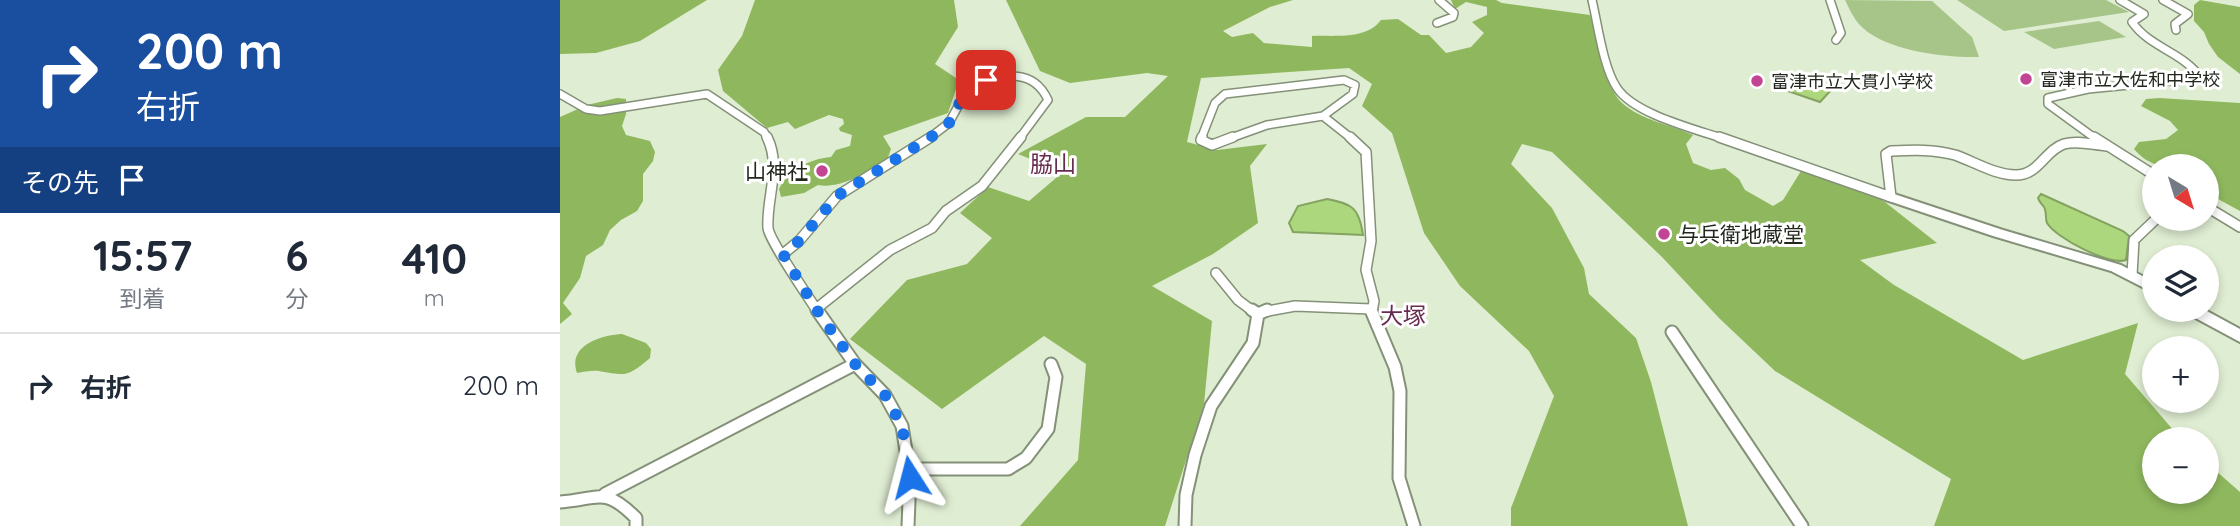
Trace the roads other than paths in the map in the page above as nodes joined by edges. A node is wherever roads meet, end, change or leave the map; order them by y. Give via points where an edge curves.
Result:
1 (1439, 0) edge
2 (1592, 0) edge
3 (1830, 0) edge
4 (2120, 0) edge
5 (2164, 0) edge
6 (1437, 23) dead end
7 (2176, 30) dead end
8 (1836, 40) dead end
9 (560, 94) edge
10 (1323, 116) junction
11 (2107, 146) junction
12 (2142, 168) edge
13 (1891, 197) junction
14 (2219, 214) edge
15 (2240, 227) edge
16 (2143, 231) edge
17 (783, 254) junction
18 (1216, 273) dead end
19 (2132, 275) junction
20 (2142, 281) edge
21 (816, 309) junction
22 (1370, 309) junction
23 (1258, 314) junction
24 (2215, 322) edge
25 (1672, 332) dead end
26 (2240, 336) edge
27 (855, 364) junction
28 (1051, 364) dead end
29 (909, 469) junction
30 (605, 494) junction
31 (560, 502) edge
32 (636, 526) edge
33 (908, 526) edge
34 (1185, 526) edge
35 (1414, 526) edge
36 (1802, 526) edge

1 - 6 street via 1454,13
2 - 13 street via 1609,68 1617,88 1629,100 1671,121
3 - 8 street via 1841,33
4 - 11 street via 2141,10 2144,15 2133,22 2143,35 2182,57 2201,78 2088,89 2048,98 2060,115
5 - 7 street via 2188,13 2175,24
9 - 17 street via 586,109 600,111 706,94 764,132 771,144 774,184 768,230
10 - 10 street via 1268,125 1212,145 1201,140 1215,103 1225,94 1351,81 1353,93
10 - 22 street via 1366,152 1371,241 1366,270 1374,301
11 - 12 street
11 - 13 street via 2061,144 2038,167 2017,175 1950,154 1891,150 1886,154
13 - 19 street
14 - 15 street
16 - 19 street via 2134,240
17 - 21 street
17 - 21 street via 837,196 949,123 969,86 1017,76 1033,79 1046,91 1045,107 982,186 946,211 932,228 890,250
18 - 23 street via 1238,300
19 - 20 street
21 - 27 street
22 - 23 street via 1294,307 1265,309
22 - 35 street via 1395,366 1400,391 1399,478
23 - 34 street via 1253,343 1211,406 1186,495
24 - 26 street
25 - 36 street
27 - 29 street via 885,395 902,426
27 - 30 street
28 - 29 street via 1056,377 1048,429 1026,458 1008,469 991,471
29 - 33 street
30 - 31 street
30 - 32 street via 626,506 636,518

